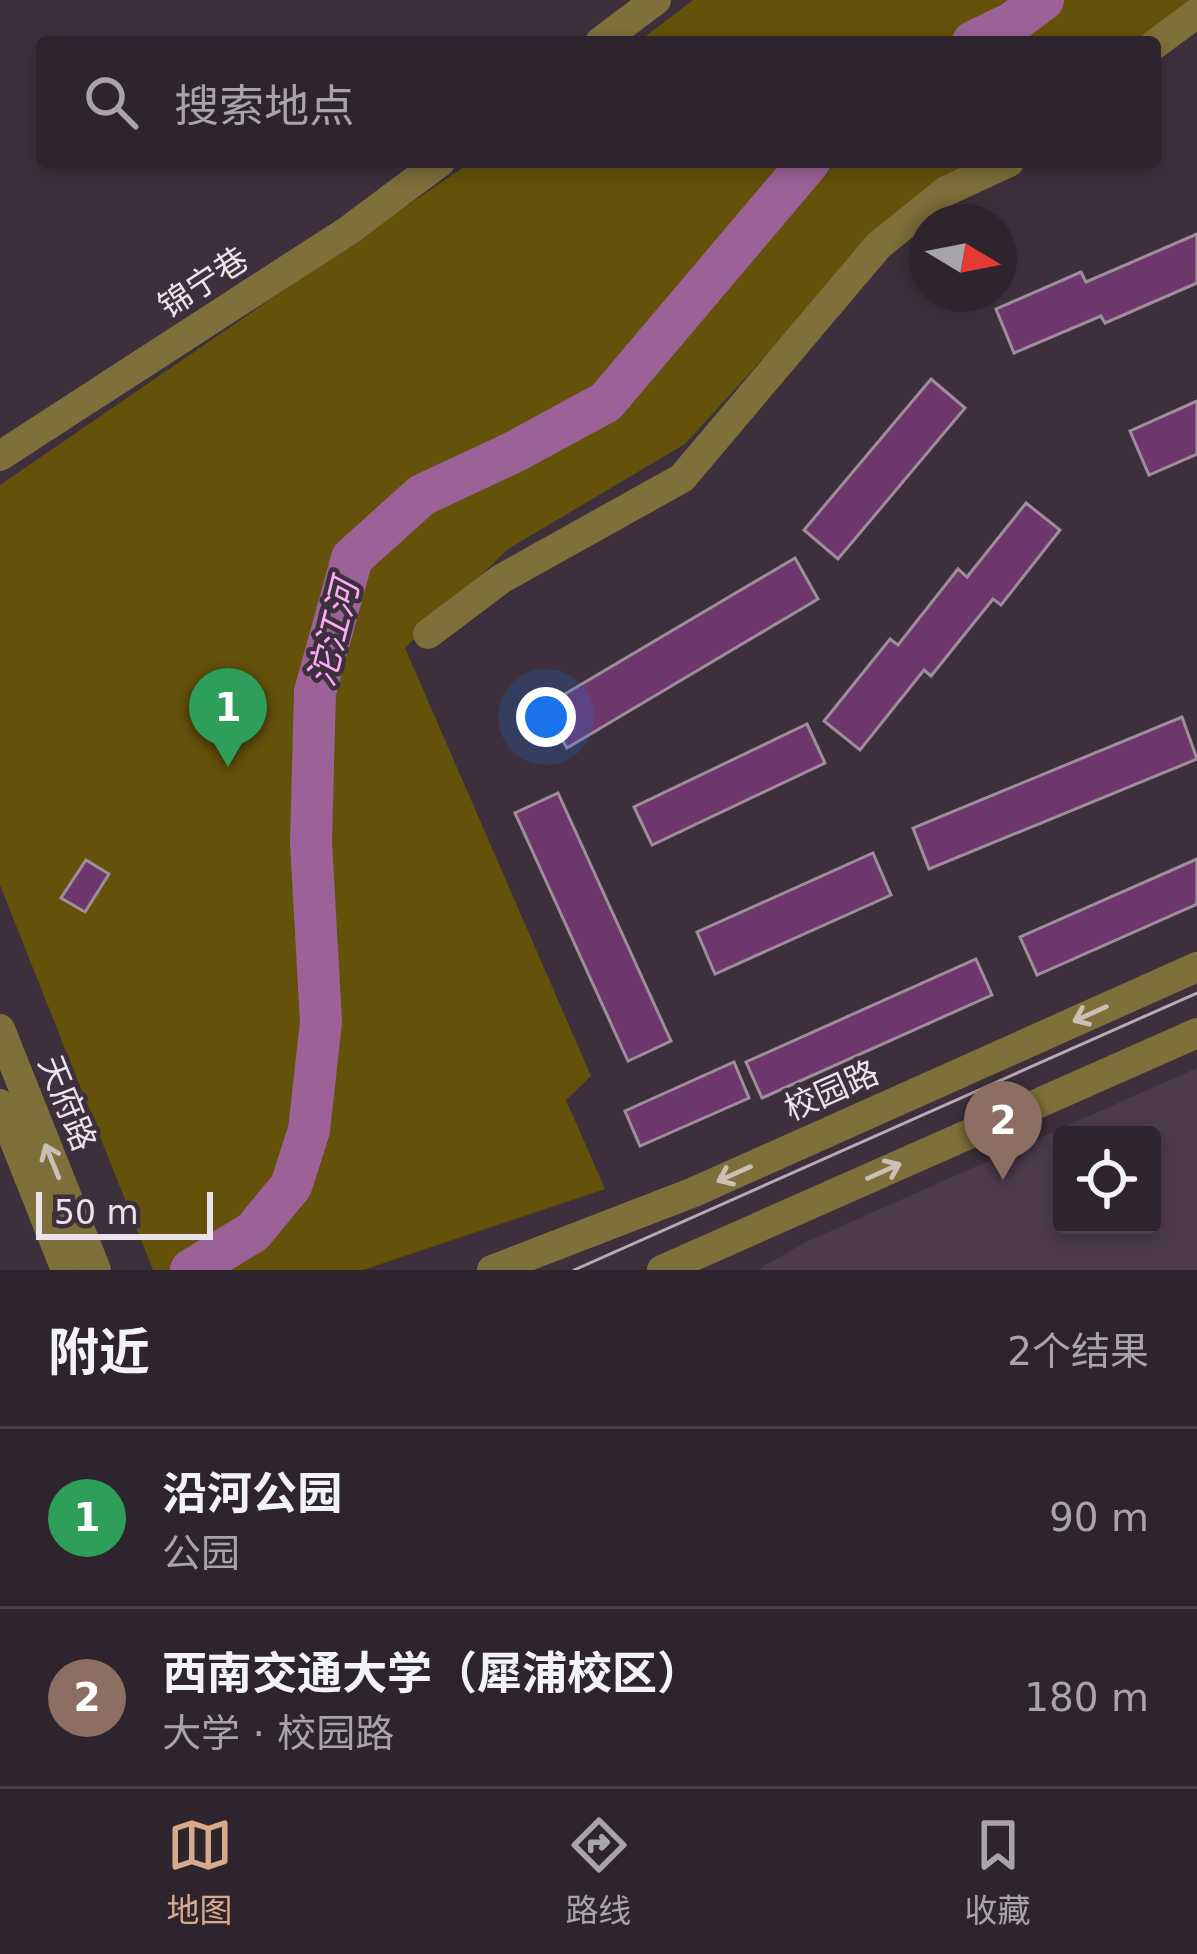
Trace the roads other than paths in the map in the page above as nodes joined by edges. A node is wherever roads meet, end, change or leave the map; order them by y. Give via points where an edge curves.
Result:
1 (656, 0) edge
2 (1197, 13) edge
3 (608, 36) edge
4 (1161, 40) edge
5 (432, 168) edge
6 (996, 168) edge
7 (0, 456) edge
8 (428, 634) dead end
9 (1197, 967) edge
10 (0, 1029) edge
11 (1197, 1033) edge
12 (0, 1104) edge
13 (66, 1270) edge
14 (95, 1270) edge
15 (492, 1270) edge
16 (662, 1270) edge

1 - 3 street
2 - 4 street
5 - 7 street, 锦宁巷
6 - 8 street via 946,191 878,246 682,478 501,579
9 -> 15 street, 校园路 via 694,1192
14 -> 10 street, 天府路
16 -> 11 street
12 - 13 street, 天府路

